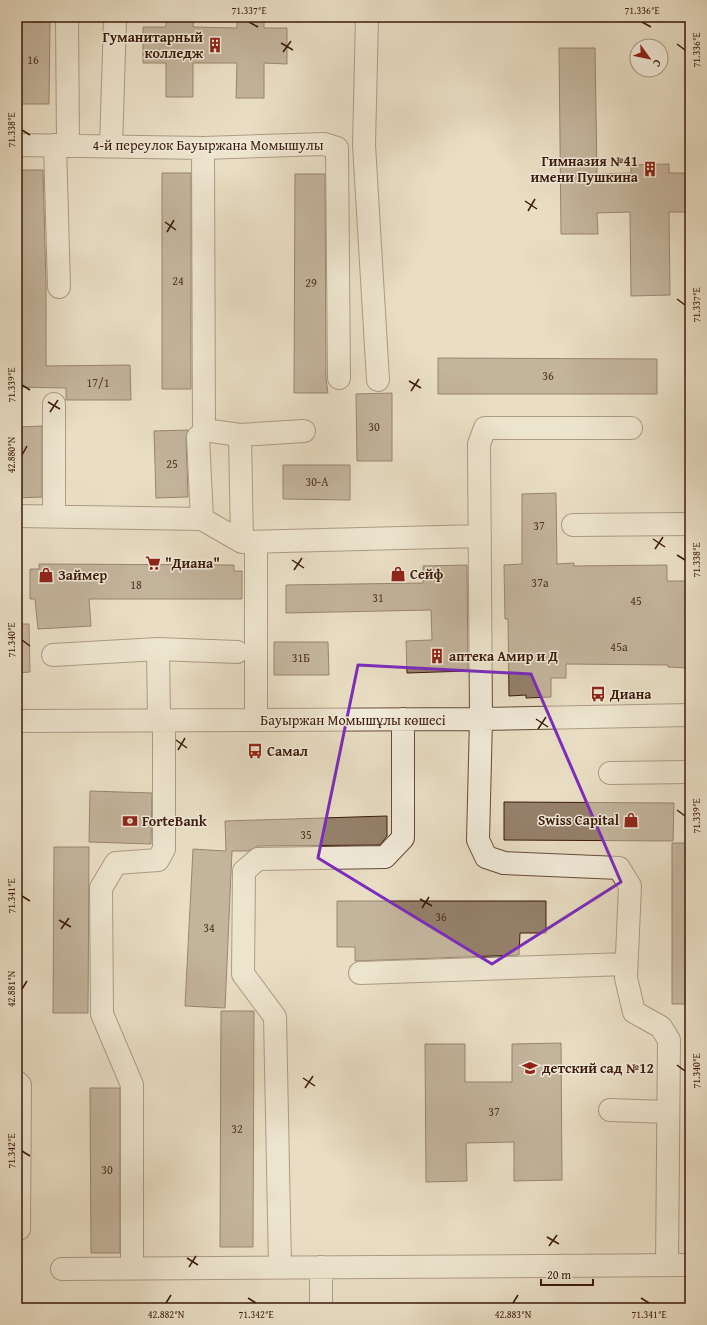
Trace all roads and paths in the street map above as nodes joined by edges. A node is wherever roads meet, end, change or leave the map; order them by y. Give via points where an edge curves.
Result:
1 (67, 17) edge
2 (367, 17) edge
3 (115, 19) dead end
4 (364, 144) junction
5 (17, 145) edge
6 (61, 145) junction
7 (111, 146) junction
8 (203, 148) junction
9 (337, 148) junction
10 (59, 287) dead end
11 (339, 378) dead end
12 (378, 380) dead end
13 (54, 404) dead end
14 (631, 428) dead end
15 (304, 431) dead end
16 (240, 435) junction
17 (198, 437) dead end
18 (17, 516) edge
19 (54, 516) junction
20 (202, 519) junction
21 (690, 524) edge
22 (574, 525) dead end
23 (480, 536) junction
24 (249, 542) junction
25 (158, 650) junction
26 (237, 652) dead end
27 (53, 655) dead end
28 (690, 715) edge
29 (17, 720) edge
30 (161, 720) junction
31 (256, 720) junction
32 (404, 720) junction
33 (481, 720) junction
34 (690, 772) edge
35 (610, 774) dead end
36 (626, 964) junction
37 (360, 973) dead end
38 (17, 1082) edge
39 (610, 1110) dead end
40 (668, 1112) junction
41 (19, 1229) dead end
42 (667, 1265) junction
43 (690, 1265) edge
44 (280, 1267) junction
45 (321, 1267) junction
46 (132, 1268) junction
47 (62, 1269) dead end
48 (321, 1308) edge

1 - 6 street
2 - 4 street
3 - 7 street
4 - 9 street
4 - 12 street
5 - 6 street, 4-й переулок Бауыржана Момышулы
6 - 7 street, 4-й переулок Бауыржана Момышулы
6 - 10 street
7 - 8 street, 4-й переулок Бауыржана Момышулы
8 - 9 street, 4-й переулок Бауыржана Момышулы via 324,144
8 - 16 street via 204,430
9 - 11 street, 4-й переулок Бауыржана Момышулы
13 - 19 street
14 - 23 street via 485,428 479,444
15 - 16 street
16 - 24 street
17 - 20 street
18 - 19 street
19 - 20 street
20 - 24 street
21 - 22 street
23 - 24 street
23 - 33 street
24 - 31 street
25 - 26 street
25 - 27 street
25 - 30 street
28 - 33 street, Бауыржан Момышұлы көшесі
29 - 30 street, Бауыржан Момышұлы көшесі
30 - 31 street, Бауыржан Момышұлы көшесі
30 - 46 street via 164,849 158,860 116,863 102,888 102,1014 132,1085
31 - 32 street, Бауыржан Момышұлы көшесі
32 - 33 street, Бауыржан Момышұлы көшесі
32 - 44 street via 403,838 385,857 258,859 244,871 243,974 275,1017
33 - 36 street via 478,840 486,857 504,863 619,868 630,886
34 - 35 street
36 - 37 street
36 - 40 street via 626,978 634,1012 661,1027 669,1040
38 - 41 street via 20,1085
39 - 40 street
40 - 42 street
42 - 43 street
42 - 45 street
44 - 45 street
44 - 46 street
45 - 48 street
46 - 47 street

